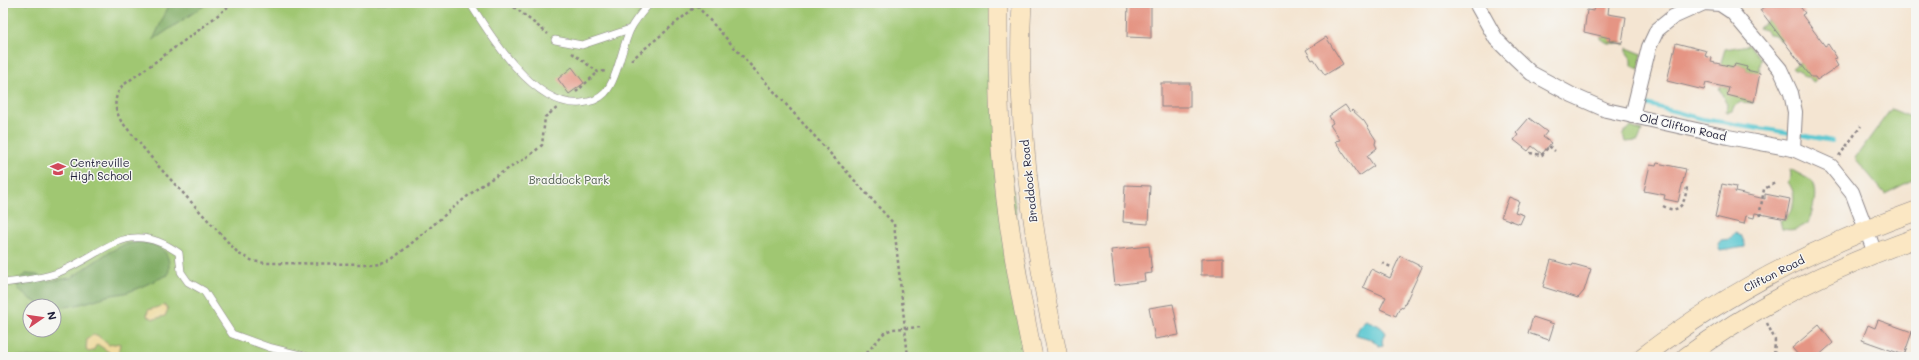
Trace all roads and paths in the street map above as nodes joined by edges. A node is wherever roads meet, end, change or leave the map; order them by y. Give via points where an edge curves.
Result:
1 (233, 3) edge
2 (470, 3) edge
3 (650, 3) edge
4 (998, 3) edge
5 (1022, 3) edge
6 (1476, 3) edge
7 (697, 6) dead end
8 (630, 29) junction
9 (555, 40) dead end
10 (598, 72) dead end
11 (565, 102) junction
12 (1632, 116) junction
13 (1861, 126) dead end
14 (1793, 149) junction
15 (1555, 151) dead end
16 (1530, 153) dead end
17 (1831, 166) junction
18 (1775, 183) dead end
19 (1687, 187) dead end
20 (1663, 206) dead end
21 (1916, 211) edge
22 (1761, 216) dead end
23 (1866, 229) junction
24 (1916, 238) edge
25 (1875, 253) junction
26 (1382, 264) dead end
27 (1391, 267) dead end
28 (3, 283) edge
29 (1766, 321) dead end
30 (922, 327) dead end
31 (904, 328) junction
32 (308, 357) edge
33 (863, 357) edge
34 (908, 357) edge
35 (1033, 357) edge
36 (1058, 357) edge
37 (1643, 357) edge
38 (1686, 357) edge
39 (1774, 357) edge

1 - 11 path via 122,86 116,95 115,103 121,121 160,168 239,254 254,261 370,264 392,258 497,174 530,157 542,145 545,117
2 - 11 lane via 513,65 541,91
3 - 8 lane
4 - 35 main road via 1001,150 1016,271
5 - 36 main road, Braddock Road via 1022,90 1029,186 1037,248
6 - 12 street, Old Clifton Road via 1496,39 1531,73 1606,110
7 - 31 path via 894,224
8 - 9 lane via 582,45
8 - 11 lane via 606,92 592,102
10 - 11 path
12 - 14 street, Old Clifton Road
12 - 14 street via 1649,47 1657,30 1673,17 1704,3 1720,4 1732,12 1780,70 1791,94 1795,112
13 - 17 path
14 - 17 street, Old Clifton Road
15 - 16 path via 1550,146 1542,155
17 - 23 street, Old Clifton Road via 1852,192
18 - 22 path via 1764,189
19 - 20 path via 1685,201 1680,207 1673,209
21 - 23 main road, Clifton Road
23 - 25 street, Old Clifton Road
23 - 37 main road, Clifton Road via 1761,279 1700,315
24 - 25 main road
25 - 38 main road via 1774,301
26 - 27 path
28 - 32 lane via 56,274 121,239 147,237 179,253 181,272 188,282 204,290 232,334 268,347
29 - 39 path via 1775,340
30 - 31 path
31 - 33 path via 885,332
31 - 34 path

